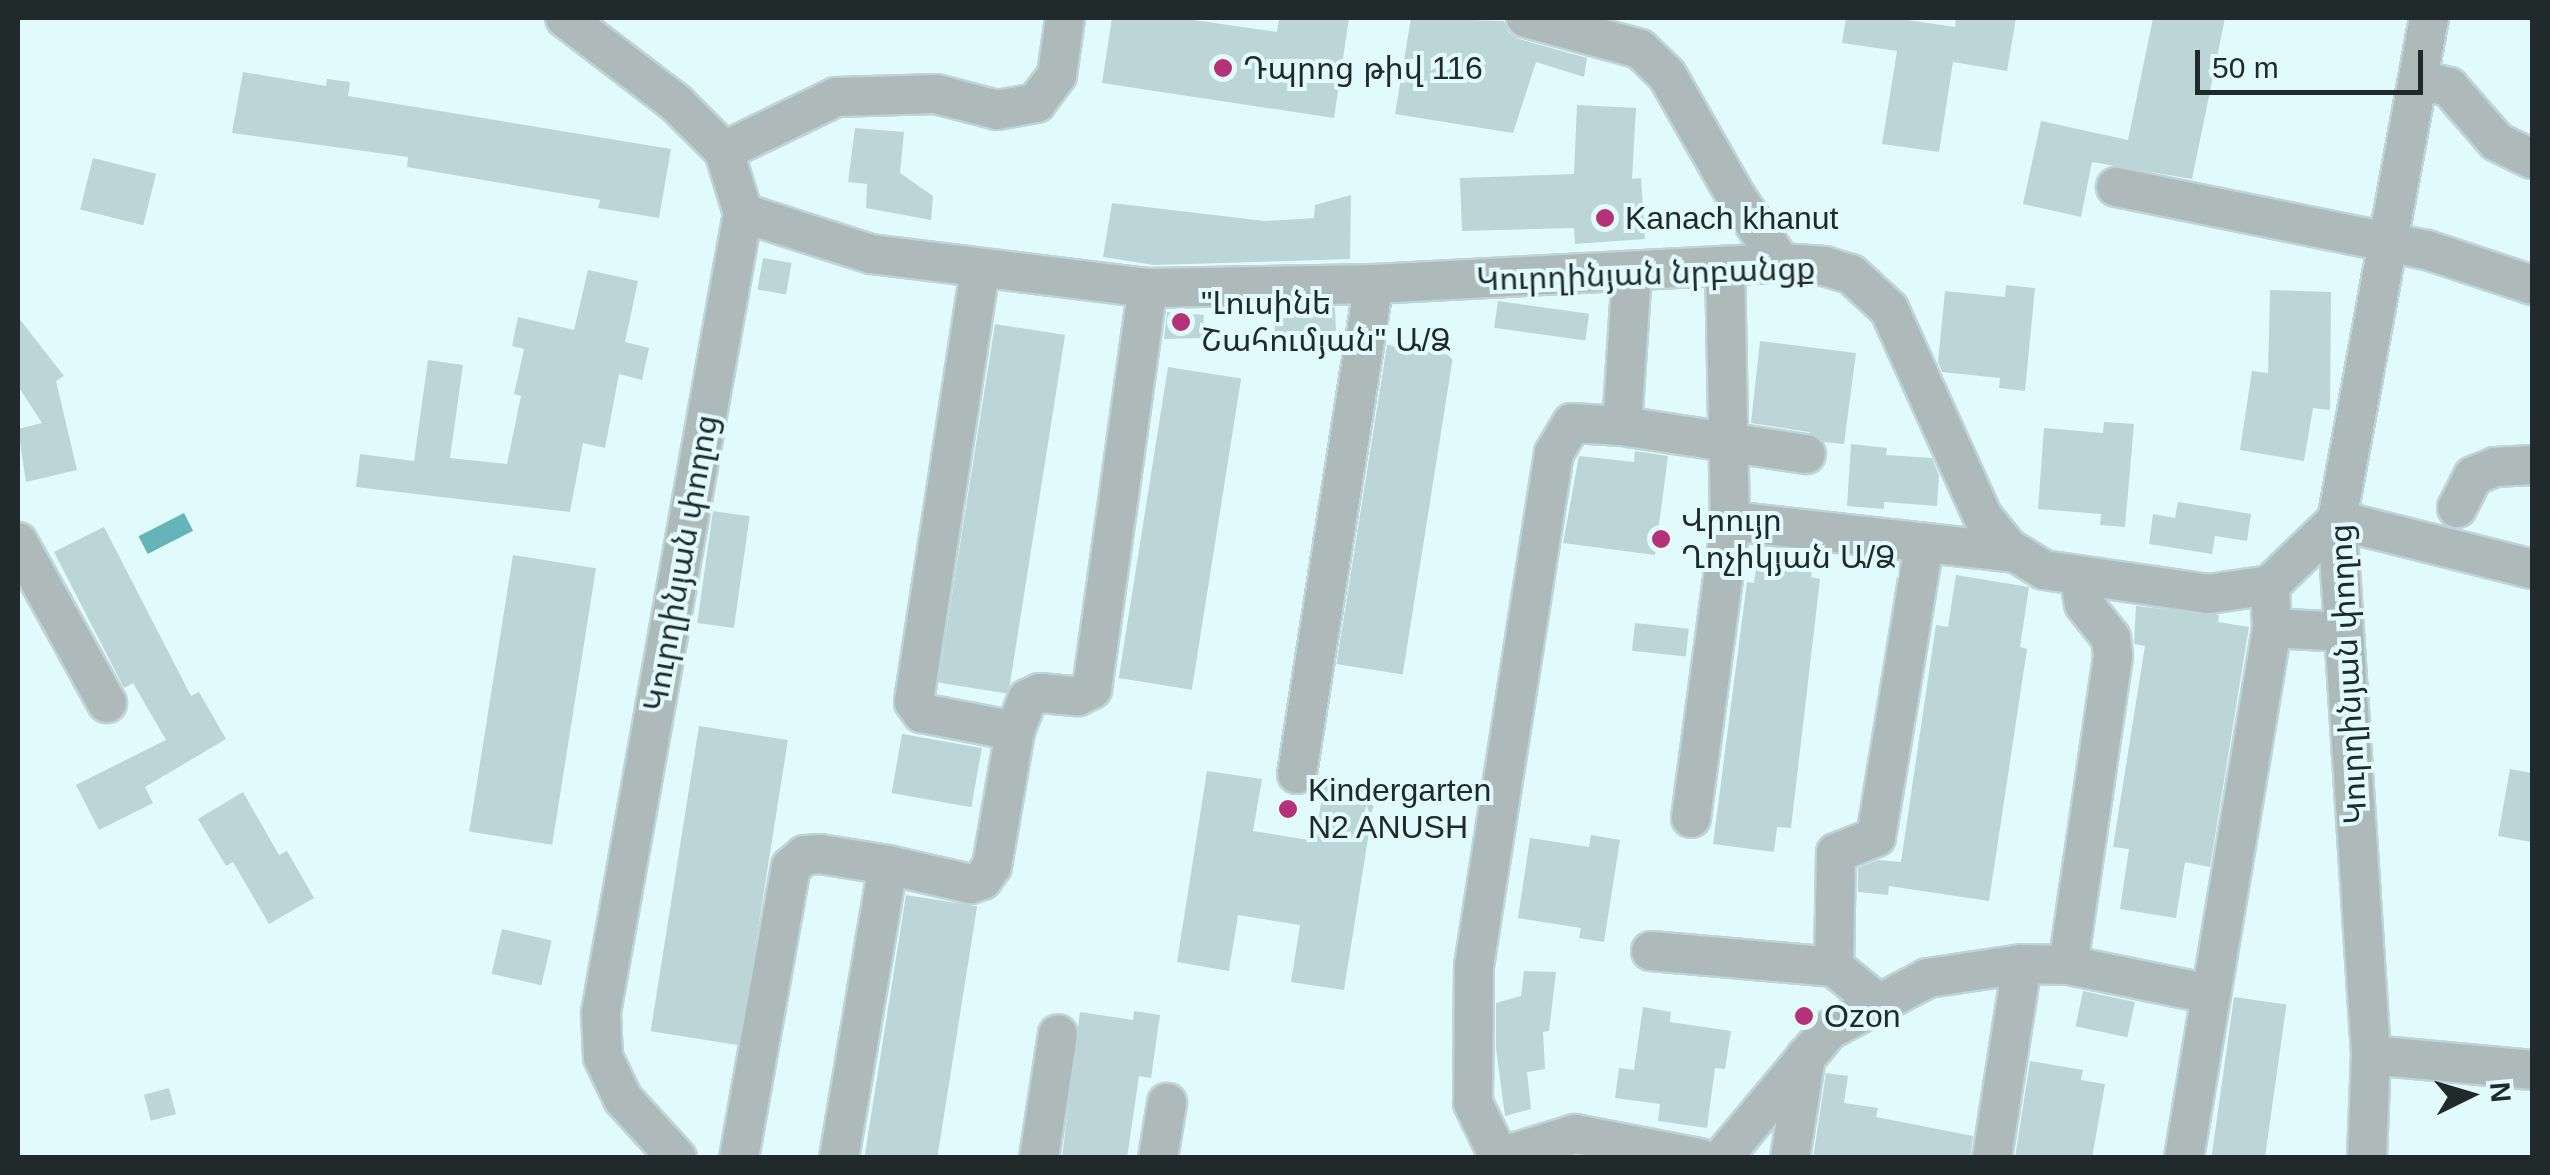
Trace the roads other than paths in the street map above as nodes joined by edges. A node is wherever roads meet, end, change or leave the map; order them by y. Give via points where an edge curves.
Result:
1 (566, 18) edge
2 (1065, 18) edge
3 (1526, 18) edge
4 (2429, 18) edge
5 (2419, 80) junction
6 (724, 151) junction
7 (2532, 159) edge
8 (2116, 186) dead end
9 (743, 212) junction
10 (2388, 246) junction
11 (1781, 263) junction
12 (1726, 266) junction
13 (980, 270) junction
14 (1632, 271) junction
15 (1374, 284) junction
16 (2532, 285) edge
17 (1148, 288) junction
18 (1622, 426) junction
19 (1730, 441) junction
20 (1806, 454) dead end
21 (2532, 465) edge
22 (2457, 508) dead end
23 (2338, 520) junction
24 (1730, 521) junction
25 (18, 542) edge
26 (1924, 542) junction
27 (2015, 553) junction
28 (2532, 568) edge
29 (2079, 577) junction
30 (2270, 585) junction
31 (2272, 628) junction
32 (2344, 632) junction
33 (107, 704) dead end
34 (1015, 731) junction
35 (1297, 774) dead end
36 (1691, 818) dead end
37 (888, 865) junction
38 (1651, 951) dead end
39 (2022, 964) junction
40 (2068, 965) junction
41 (1834, 967) junction
42 (2209, 994) junction
43 (1878, 1004) junction
44 (1058, 1034) dead end
45 (1806, 1055) junction
46 (2370, 1055) junction
47 (2532, 1070) edge
48 (1166, 1104) dead end
49 (1497, 1156) edge
50 (677, 1158) edge
51 (740, 1158) edge
52 (838, 1158) edge
53 (1040, 1158) edge
54 (1158, 1158) edge
55 (1700, 1158) edge
56 (1722, 1158) edge
57 (1790, 1158) edge
58 (1992, 1158) edge
59 (2184, 1158) edge
60 (2366, 1158) edge

1 - 6 street, Կուրղինյան փողոց via 676,103
2 - 6 street via 1057,74 1036,102 997,110 936,94 836,96
3 - 11 street via 1640,48 1668,75
4 - 5 street, Կուրղինյան փողոց
5 - 7 street via 2449,88 2497,142
5 - 10 street, Կուրղինյան փողոց
6 - 9 street, Կուրղինյան փողոց
8 - 10 street
9 - 13 street, Կուրղինյան նրբանցք via 871,254
9 - 50 street, Կուրղինյան փողոց via 600,1013 603,1057 623,1099
10 - 16 street via 2428,250
10 - 23 street, Կուրղինյան փողոց
11 - 12 street, Կուրղինյան նրբանցք
11 - 27 street, Կուրղինյան նրբանցք via 1852,274 1888,309 1983,518
12 - 14 street, Կուրղինյան նրբանցք
12 - 19 street
13 - 17 street, Կուրղինյան նրբանցք
13 - 34 street via 914,702 922,714
14 - 15 street, Կուրղինյան նրբանցք
14 - 18 street
15 - 17 street, Կուրղինյան նրբանցք
15 - 35 street
17 - 34 street via 1092,689 1027,699
18 - 19 street
18 - 49 street via 1572,423 1554,454 1474,966 1473,1103
19 - 20 street
19 - 24 street
21 - 22 street via 2473,476
23 - 28 street
23 - 30 street
23 - 32 street, Կուրղինյան փողոց
24 - 26 street
24 - 36 street
25 - 33 street
26 - 27 street
26 - 41 street via 1876,838 1836,853
27 - 29 street, Կուրղինյան նրբանցք via 2044,570
29 - 30 street, Կուրղինյան նրբանցք via 2209,594
29 - 40 street via 2084,604 2111,638 2114,654
30 - 31 street
31 - 32 street
31 - 42 street
32 - 46 street, Կուրղինյան փողոց
34 - 37 street via 992,866 982,880 971,884
37 - 51 street via 820,854 805,855 792,868
37 - 52 street
38 - 41 street
39 - 40 street
39 - 43 street via 1928,978
39 - 58 street
40 - 42 street
41 - 43 street
42 - 59 street
43 - 45 street via 1829,1030
44 - 53 street
45 - 56 street
45 - 57 street
46 - 47 street
46 - 60 street, Կուրղինյան փողոց
48 - 54 street
49 - 55 street via 1575,1134

